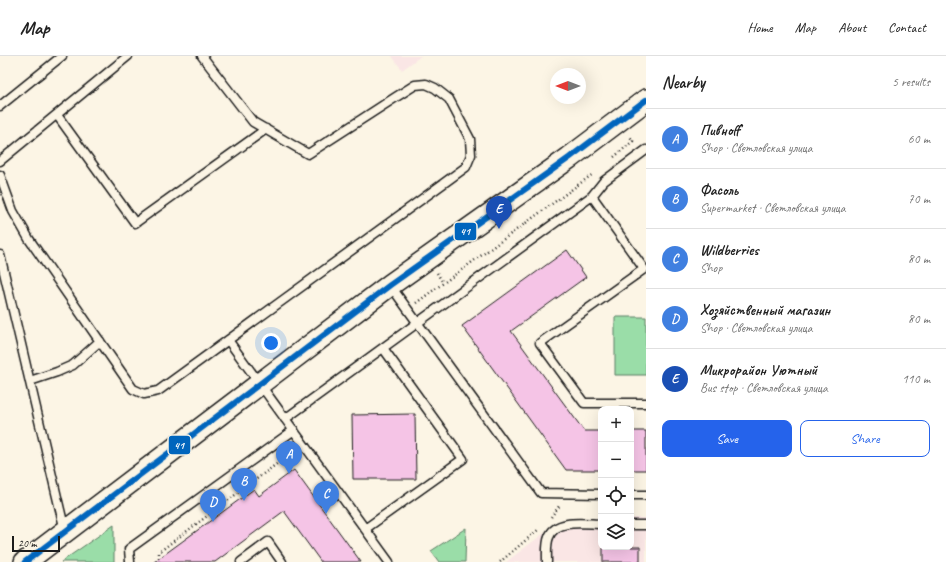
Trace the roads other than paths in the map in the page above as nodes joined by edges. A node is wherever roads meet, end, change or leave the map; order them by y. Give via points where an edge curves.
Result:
1 (62, 56) edge
2 (128, 56) edge
3 (202, 56) edge
4 (646, 100) edge
5 (0, 106) edge
6 (57, 115) junction
7 (266, 129) junction
8 (646, 150) edge
9 (0, 161) edge
10 (0, 175) edge
11 (592, 196) junction
12 (0, 255) edge
13 (645, 268) edge
14 (390, 285) junction
15 (417, 323) junction
16 (228, 340) junction
17 (100, 341) junction
18 (383, 348) junction
19 (30, 381) junction
20 (260, 383) junction
21 (646, 403) edge
22 (285, 419) junction
23 (294, 430) junction
24 (598, 494) edge
25 (634, 494) edge
26 (646, 495) edge
27 (598, 524) edge
28 (634, 524) edge
29 (646, 525) edge
30 (365, 529) junction
31 (65, 531) junction
32 (25, 562) edge
33 (130, 562) edge
34 (241, 562) edge
35 (282, 562) edge
36 (389, 562) edge
37 (547, 562) edge

1 - 5 lane
2 - 6 lane
3 - 7 lane via 253,122
4 - 14 street
6 - 7 lane via 135,224
6 - 9 lane
7 - 16 lane via 308,154 415,85 426,84 450,99 470,139 471,155 466,167
8 - 11 lane via 604,181
10 - 17 lane via 13,211 29,239
11 - 13 lane
11 - 15 lane
12 - 19 lane
13 - 21 lane via 540,343 584,403
14 - 15 lane
14 - 20 street
15 - 18 lane
15 - 24 lane via 541,493
16 - 17 lane via 158,391 144,394 133,389
16 - 20 lane
17 - 19 lane via 72,365
18 - 22 lane
18 - 30 lane via 463,459
19 - 31 lane
20 - 22 lane
20 - 31 street
22 - 23 lane
23 - 30 lane
23 - 33 lane via 129,549
25 - 26 lane
27 - 37 lane via 567,524 555,528 548,537
28 - 29 lane
30 - 36 lane
31 - 32 street
34 - 35 lane via 268,542

